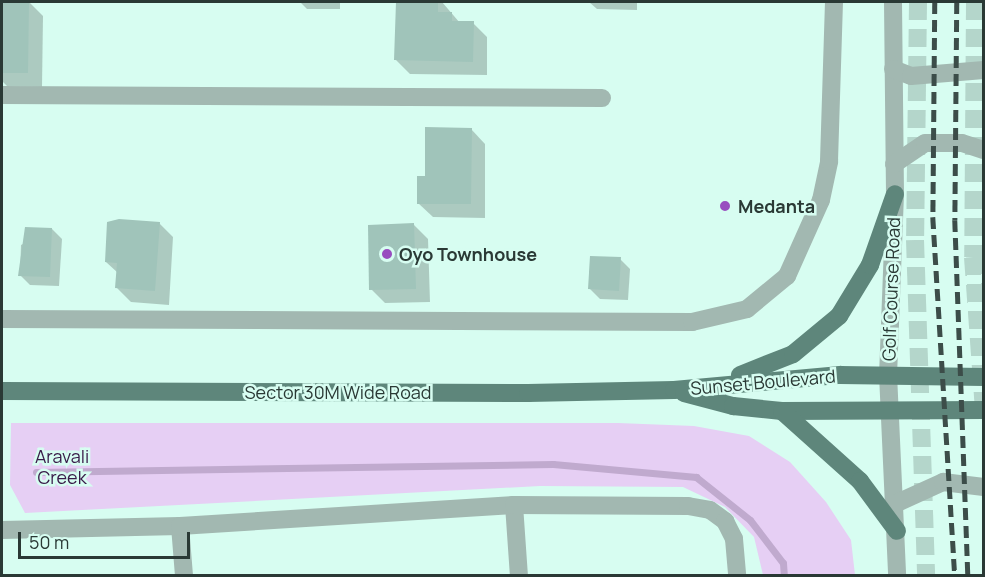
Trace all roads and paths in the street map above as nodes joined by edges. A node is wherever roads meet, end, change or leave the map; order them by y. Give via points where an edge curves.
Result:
1 (834, 2) edge
2 (893, 2) edge
3 (893, 69) junction
4 (984, 70) edge
5 (2, 95) edge
6 (602, 98) dead end
7 (984, 150) edge
8 (894, 164) junction
9 (895, 194) junction
10 (2, 319) edge
11 (888, 374) junction
12 (984, 377) edge
13 (674, 390) junction
14 (2, 391) edge
15 (889, 409) junction
16 (984, 410) edge
17 (782, 411) junction
18 (984, 487) edge
19 (897, 504) junction
20 (514, 505) junction
21 (180, 526) junction
22 (2, 530) edge
23 (897, 531) junction
24 (184, 576) edge
25 (519, 576) edge
26 (737, 576) edge
27 (897, 576) edge

1 - 10 street via 829,161 820,200 787,276 747,309 692,322
2 - 3 street, Golf Course Road
3 - 4 street via 911,76
3 - 8 street, Golf Course Road
5 - 6 street
7 - 8 street via 962,142 925,142
8 - 9 street, Golf Course Road
9 - 11 street, Golf Course Road
9 - 13 main road via 870,265 839,316 793,354 736,376
11 - 12 main road, Sunset Boulevard
11 - 13 main road, Sunset Boulevard via 776,378
11 - 15 street, Golf Course Road
13 - 14 main road, Sector 30M Wide Road
13 - 17 main road, Sunset Boulevard via 733,406
15 - 16 main road, Sunset Boulevard
15 - 17 main road, Sunset Boulevard
15 - 19 street, Golf Course Road
17 - 23 main road via 860,481
18 - 19 street via 943,482
19 - 23 street, Golf Course Road
20 - 21 street
20 - 25 street
20 - 26 street via 710,510 726,521 734,539
21 - 22 street
21 - 24 street
23 - 27 street, Golf Course Road

